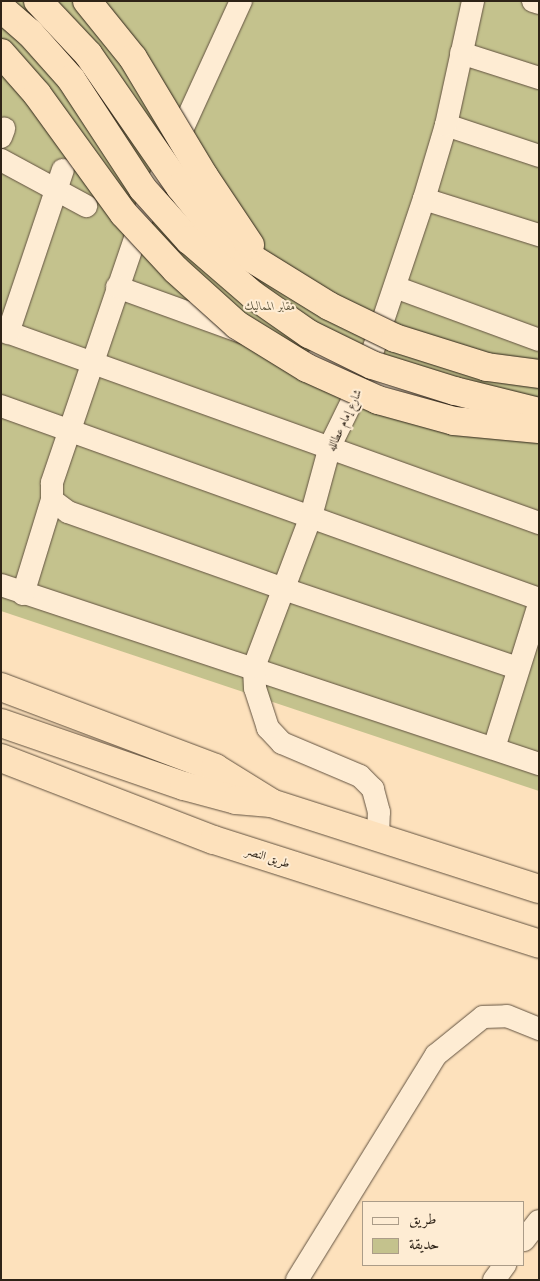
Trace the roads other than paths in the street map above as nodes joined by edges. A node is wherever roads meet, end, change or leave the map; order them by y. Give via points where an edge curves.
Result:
1 (38, 1) edge
2 (87, 1) edge
3 (241, 1) edge
4 (473, 1) edge
5 (533, 1) edge
6 (539, 3) edge
7 (1, 8) edge
8 (1, 53) edge
9 (461, 54) junction
10 (539, 78) edge
11 (446, 125) junction
12 (539, 156) edge
13 (1, 160) edge
14 (60, 180) junction
15 (424, 200) junction
16 (86, 206) dead end
17 (539, 236) edge
18 (273, 270) junction
19 (117, 287) junction
20 (395, 287) junction
21 (5, 331) edge
22 (539, 340) edge
23 (90, 362) junction
24 (539, 374) edge
25 (364, 377) junction
26 (1, 406) edge
27 (539, 412) edge
28 (69, 428) junction
29 (539, 429) edge
30 (539, 439) edge
31 (330, 446) junction
32 (52, 500) junction
33 (311, 516) junction
34 (539, 523) edge
35 (1, 585) edge
36 (284, 590) junction
37 (23, 594) junction
38 (539, 599) edge
39 (539, 604) edge
40 (254, 667) junction
41 (518, 668) junction
42 (1, 687) edge
43 (1, 723) edge
44 (494, 748) junction
45 (1, 758) edge
46 (539, 764) edge
47 (271, 803) junction
48 (378, 837) junction
49 (539, 890) edge
50 (539, 944) edge
51 (539, 1029) edge
52 (539, 1221) edge
53 (525, 1239) edge
54 (504, 1266) edge
55 (297, 1280) edge
56 (494, 1280) edge

1 - 18 highway, bridge via 88,54 180,187 209,223 248,256
2 - 18 highway, bridge via 133,58 227,212
3 - 19 lane via 143,215
4 - 9 lane, شارع إمام عطالله
5 - 6 lane
7 - 27 highway, bridge via 30,33 71,79 144,189 189,240 253,295 309,334 372,365 455,392
8 - 29 highway, bridge via 24,77 124,214 176,270 237,325 307,368 378,400 454,421
9 - 10 lane
9 - 11 lane, شارع إمام عطالله
11 - 12 lane
11 - 15 lane, شارع إمام عطالله
13 - 14 lane
14 - 16 lane
14 - 21 lane
15 - 17 lane
15 - 20 lane, شارع إمام عطالله
18 - 24 highway, bridge via 328,306 395,338 487,367
19 - 23 lane
19 - 25 lane
20 - 22 lane
20 - 25 lane, شارع إمام عطالله
21 - 23 lane
23 - 28 lane
23 - 31 lane
25 - 30 lane
25 - 31 lane, شارع إمام عطالله
26 - 28 lane
28 - 32 lane via 52,482
28 - 33 lane
31 - 33 lane, شارع إمام عطالله
31 - 34 lane
32 - 36 lane via 68,512
32 - 37 lane
33 - 36 lane, شارع إمام عطالله
33 - 38 lane
35 - 37 lane
36 - 40 lane, شارع إمام عطالله
36 - 41 lane
37 - 40 lane
39 - 41 lane
40 - 44 lane
40 - 48 lane, شارع إمام عطالله via 255,688 268,728 282,743 360,776 373,789 377,802
41 - 44 lane
42 - 47 highway via 215,768
43 - 47 highway via 184,786 236,800
44 - 46 lane
45 - 50 highway, طريق النصر via 214,840
47 - 48 highway
48 - 49 highway
51 - 55 lane via 508,1016 483,1017 436,1056
52 - 53 lane
54 - 56 lane

